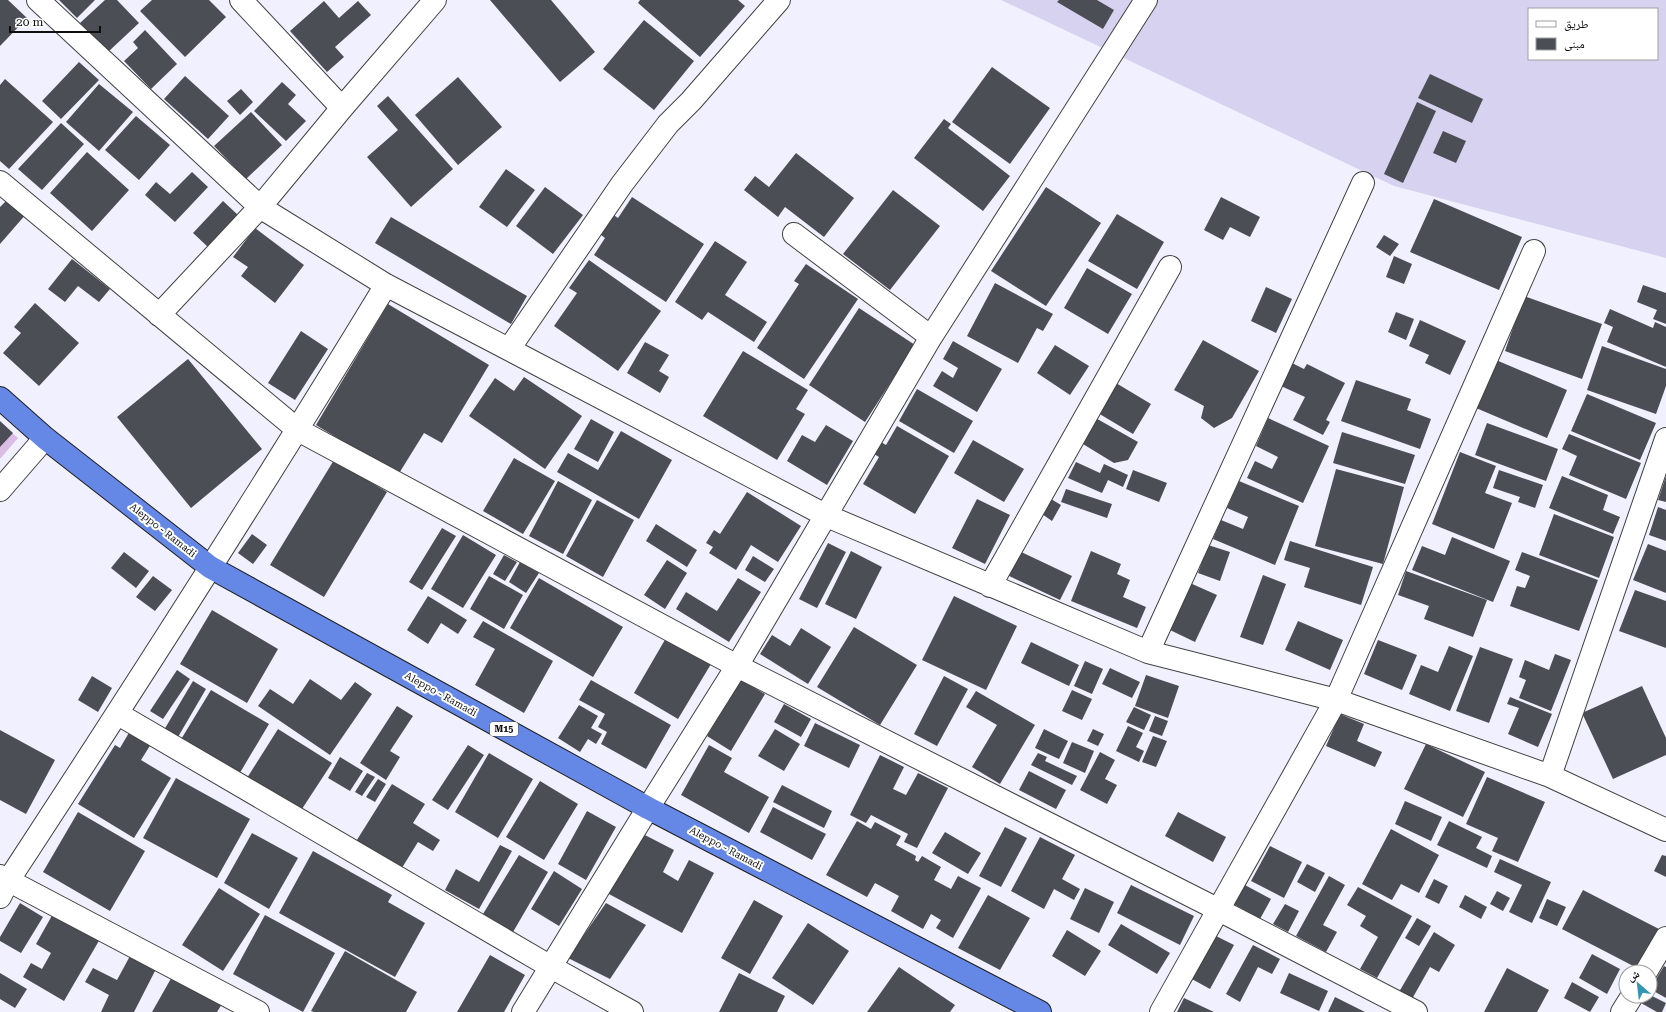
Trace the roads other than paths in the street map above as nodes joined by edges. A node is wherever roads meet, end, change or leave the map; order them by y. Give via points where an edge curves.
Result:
1 (38, 0) edge
2 (241, 0) edge
3 (435, 0) edge
4 (779, 0) edge
5 (1146, 0) edge
6 (342, 108) junction
7 (0, 182) edge
8 (1363, 183) dead end
9 (260, 207) junction
10 (794, 234) dead end
11 (1534, 251) dead end
12 (1170, 267) dead end
13 (386, 286) junction
14 (159, 315) junction
15 (931, 337) junction
16 (509, 349) junction
17 (0, 398) edge
18 (298, 430) junction
19 (45, 438) junction
20 (1666, 439) edge
21 (0, 490) edge
22 (827, 516) junction
23 (210, 567) junction
24 (990, 586) junction
25 (1148, 652) junction
26 (738, 666) junction
27 (1336, 700) junction
28 (118, 714) junction
29 (1550, 776) junction
30 (648, 808) junction
31 (1666, 830) edge
32 (3, 885) edge
33 (1219, 910) junction
34 (1666, 938) edge
35 (1651, 964) edge
36 (551, 967) junction
37 (258, 1012) edge
38 (523, 1012) edge
39 (632, 1012) edge
40 (1040, 1012) edge
41 (1161, 1012) edge
42 (1416, 1012) edge

1 - 9 street
2 - 6 street
3 - 6 street
4 - 16 street via 664,130 622,184
5 - 15 street
6 - 9 street
7 - 14 street
8 - 25 street
9 - 13 street
9 - 14 street
10 - 15 street
11 - 27 street
12 - 24 street
13 - 16 street
13 - 18 street
14 - 18 street
15 - 22 street
16 - 22 street
17 - 19 highway, Aleppo - Ramadi / M15
18 - 23 street
18 - 26 street
19 - 21 street
19 - 23 highway, Aleppo - Ramadi / M15
20 - 29 street
22 - 24 street
22 - 26 street
23 - 28 street
23 - 30 highway, Aleppo - Ramadi / M15
24 - 25 street
25 - 27 street
26 - 30 street
26 - 33 street
27 - 29 street
27 - 33 street
28 - 32 street
28 - 36 street
29 - 31 street
30 - 36 street
30 - 40 highway, Aleppo - Ramadi / M15
32 - 37 street
33 - 41 street
33 - 42 street
34 - 35 street
36 - 38 street
36 - 39 street

